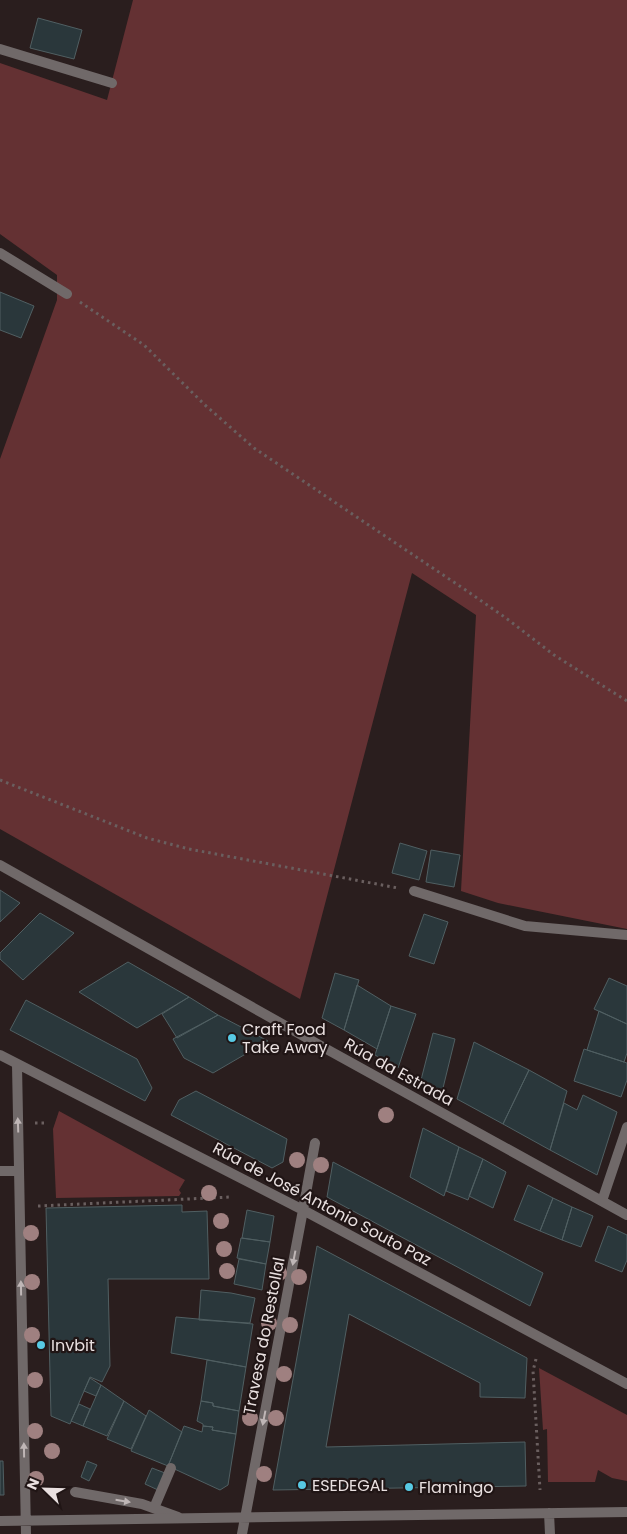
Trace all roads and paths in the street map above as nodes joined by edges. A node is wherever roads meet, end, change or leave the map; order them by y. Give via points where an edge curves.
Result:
1 (0, 49) edge
2 (112, 83) dead end
3 (0, 252) edge
4 (67, 294) joint
5 (627, 701) edge
6 (0, 780) edge
7 (0, 865) edge
8 (414, 891) joint
9 (627, 935) edge
10 (0, 1055) edge
11 (17, 1065) junction
12 (627, 1127) edge
13 (315, 1143) dead end
14 (0, 1171) edge
15 (19, 1171) junction
16 (231, 1197) dead end
17 (602, 1201) junction
18 (38, 1206) dead end
19 (304, 1210) junction
20 (627, 1215) edge
21 (536, 1359) dead end
22 (627, 1384) edge
23 (171, 1468) dead end
24 (540, 1490) dead end
25 (75, 1492) dead end
26 (154, 1508) junction
27 (627, 1512) edge
28 (549, 1513) junction
29 (245, 1516) junction
30 (178, 1517) junction
31 (0, 1520) edge
32 (25, 1520) junction
33 (26, 1534) edge
34 (242, 1534) edge
35 (550, 1534) edge

1 - 2 street
3 - 4 street
4 - 5 path via 144,345 204,405 254,448 475,596 554,655
6 - 8 path via 147,838 189,849
7 - 17 street, Rúa da Estrada
8 - 9 street via 525,926
10 - 11 street, Rúa de José Antonio Souto Paz
15 -> 11 street
11 - 19 street, Rúa de José Antonio Souto Paz
12 - 17 street
13 - 19 street, Travesa do Restollal
14 - 15 street
32 -> 15 street
16 - 18 path
17 - 20 street, Rúa da Estrada
19 - 22 street, Rúa de José Antonio Souto Paz
19 -> 29 street, Travesa do Restollal
21 - 24 path via 533,1371
23 - 26 street
25 -> 26 street
26 - 30 street
27 - 28 street
28 - 29 street
28 - 35 street
29 - 30 street
29 - 34 street, Travesa do Restollal
30 - 32 street
31 - 32 street
32 - 33 street

